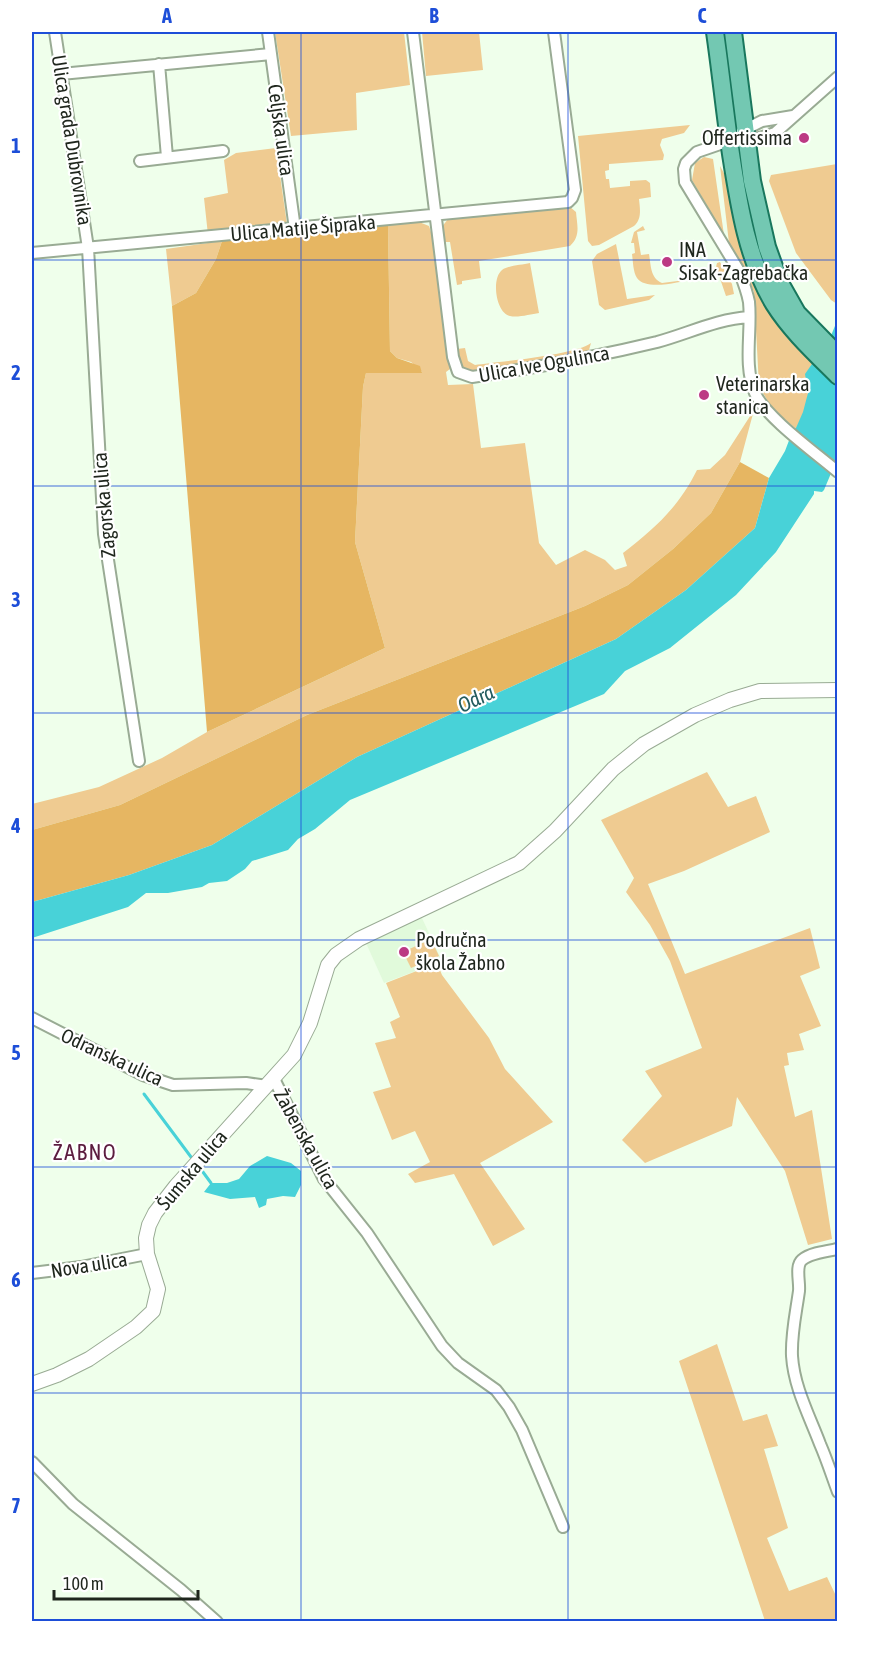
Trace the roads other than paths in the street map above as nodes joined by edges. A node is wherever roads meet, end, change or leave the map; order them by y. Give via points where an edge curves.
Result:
1 (56, 32) edge
2 (268, 32) edge
3 (413, 32) edge
4 (554, 32) edge
5 (715, 32) edge
6 (733, 32) edge
7 (271, 54) junction
8 (159, 64) junction
9 (61, 74) junction
10 (837, 77) edge
11 (793, 116) junction
12 (746, 135) junction
13 (729, 141) junction
14 (223, 151) dead end
15 (166, 157) junction
16 (140, 161) dead end
17 (436, 216) junction
18 (295, 229) junction
19 (88, 248) junction
20 (32, 254) edge
21 (749, 317) junction
22 (804, 332) junction
23 (837, 355) edge
24 (837, 376) edge
25 (837, 472) edge
26 (837, 690) edge
27 (140, 761) dead end
28 (32, 1018) edge
29 (270, 1083) junction
30 (837, 1249) edge
31 (147, 1254) junction
32 (32, 1273) edge
33 (32, 1384) edge
34 (32, 1462) edge
35 (837, 1492) edge
36 (563, 1527) dead end
37 (217, 1622) edge

1 - 9 street, Ulica grada Dubrovnika
2 - 7 street, Celjska ulica
3 - 17 street
4 - 17 street, Ulica Matije Šipraka via 575,185 573,198 558,204
5 - 13 main road
6 - 12 main road
7 - 8 street
7 - 18 street, Celjska ulica
8 - 9 street
8 - 15 street
9 - 19 street, Ulica grada Dubrovnika
10 - 11 street
11 - 12 street via 762,121
11 - 12 street via 775,132
12 - 13 street
12 - 22 main road via 767,247
13 - 21 street via 690,157 684,177 739,271
13 - 22 main road via 754,263 774,304
14 - 15 street
15 - 16 street
17 - 18 street, Ulica Matije Šipraka
17 - 21 street, Ulica Ive Ogulinca via 454,366 464,376 580,360
18 - 19 street, Ulica Matije Šipraka
19 - 20 street, Ulica Matije Šipraka
19 - 27 street, Zagorska ulica via 104,534
21 - 25 street via 750,375 755,395 769,413
22 - 23 main road
22 - 24 main road
26 - 29 street, Žabenska ulica via 746,694 695,715 644,744 613,769 519,863 359,939 328,965 304,1035 294,1055
28 - 29 street, Odranska ulica via 143,1075 173,1085
29 - 31 street, Šumska ulica via 156,1213 148,1232
29 - 36 street, Žabenska ulica via 324,1179 367,1233 442,1346 458,1364 496,1389 509,1407
30 - 35 street via 802,1259 799,1265 792,1355 805,1408
31 - 32 street, Nova ulica
31 - 33 street, Šumska ulica via 158,1289 155,1306 147,1318 89,1359
34 - 37 street via 73,1504

